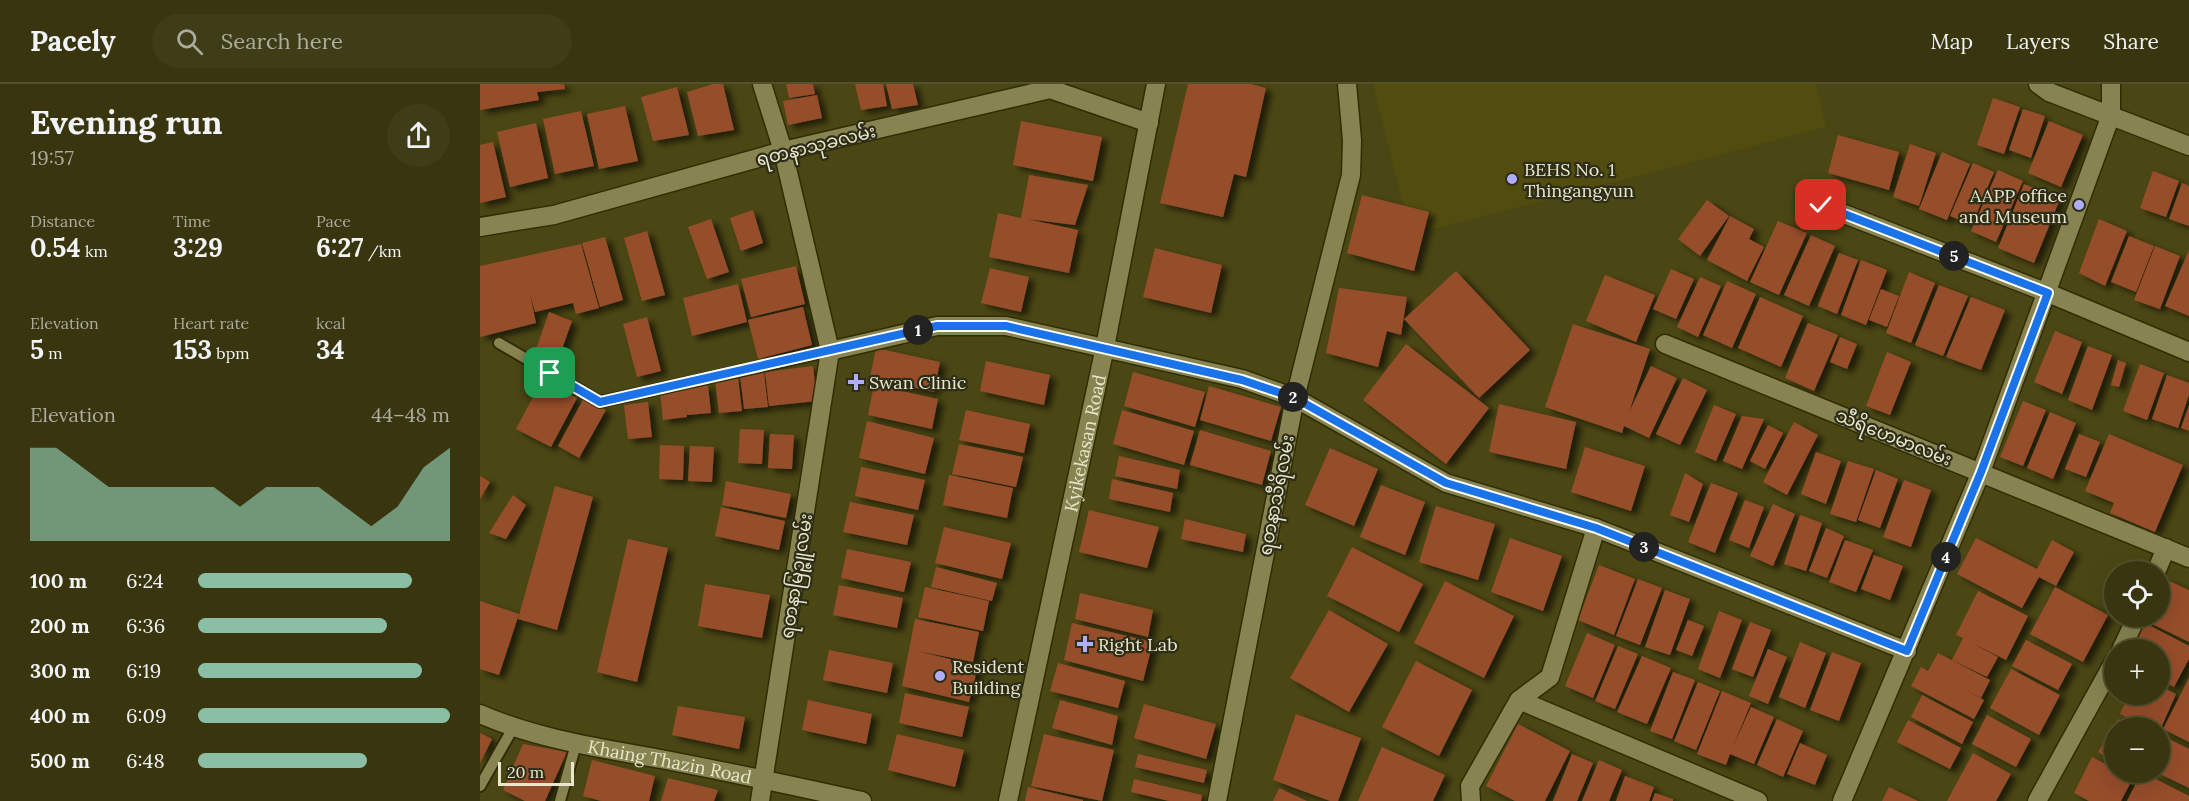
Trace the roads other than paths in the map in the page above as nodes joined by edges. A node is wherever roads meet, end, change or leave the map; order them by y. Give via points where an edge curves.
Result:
1 (762, 84) edge
2 (1156, 84) edge
3 (1347, 84) edge
4 (2038, 84) edge
5 (2110, 84) edge
6 (2111, 115) junction
7 (1149, 123) junction
8 (2189, 146) edge
9 (783, 152) junction
10 (1821, 205) dead end
11 (480, 227) edge
12 (2048, 293) junction
13 (499, 343) dead end
14 (1665, 344) dead end
15 (1105, 346) junction
16 (830, 351) junction
17 (2189, 352) edge
18 (1295, 398) junction
19 (1981, 472) junction
20 (1596, 528) junction
21 (2166, 548) junction
22 (2189, 558) edge
23 (2161, 561) edge
24 (1907, 651) junction
25 (2104, 680) edge
26 (1519, 700) junction
27 (480, 714) edge
28 (513, 729) junction
29 (576, 744) junction
30 (765, 779) junction
31 (480, 786) edge
32 (560, 801) edge
33 (760, 801) edge
34 (862, 801) edge
35 (1008, 801) edge
36 (1217, 801) edge
37 (1471, 801) edge
38 (1758, 801) edge
39 (1842, 801) edge
40 (2037, 801) edge

1 - 9 street, ရတနာမြဉ္ဇူလမ်း
2 - 7 street, Kyikekasan Road
3 - 18 street, ရတနာသီရိလမ်း via 1353,140 1351,175
4 - 6 street via 2049,92
5 - 6 street
6 - 8 street
6 - 12 street
7 - 9 street, ရတနာသုခလမ်း via 1050,89
7 - 15 street, Kyikekasan Road
9 - 11 street, ရတနာသုခလမ်း via 554,215
9 - 16 street, ရတနာမြဉ္ဇူလမ်း
10 - 12 street
12 - 17 street
12 - 19 street
13 - 16 lane via 600,402
14 - 19 street, သီရိဟေမာလမ်း
15 - 16 street via 1006,326 937,326
15 - 18 street via 1242,380
15 - 35 street, Kyikekasan Road
16 - 30 street, ရတနာမြဉ္ဇူလမ်း
18 - 20 street via 1446,483
18 - 36 street, ရတနာသီရိလမ်း
19 - 21 street, သီရိဟေမာလမ်း
19 - 24 street
20 - 24 street
20 - 26 street via 1550,677
21 - 22 street, သီရိဟေမာလမ်း
21 - 23 street
24 - 39 street
25 - 40 street
26 - 37 street via 1470,786
26 - 38 street
27 - 28 street, Khaing Thazin Road
28 - 29 street, Khaing Thazin Road
28 - 31 lane
29 - 30 street, Khaing Thazin Road
29 - 32 lane
30 - 33 street, ရတနာမြဉ္ဇူလမ်း
30 - 34 street, Khaing Thazin Road

